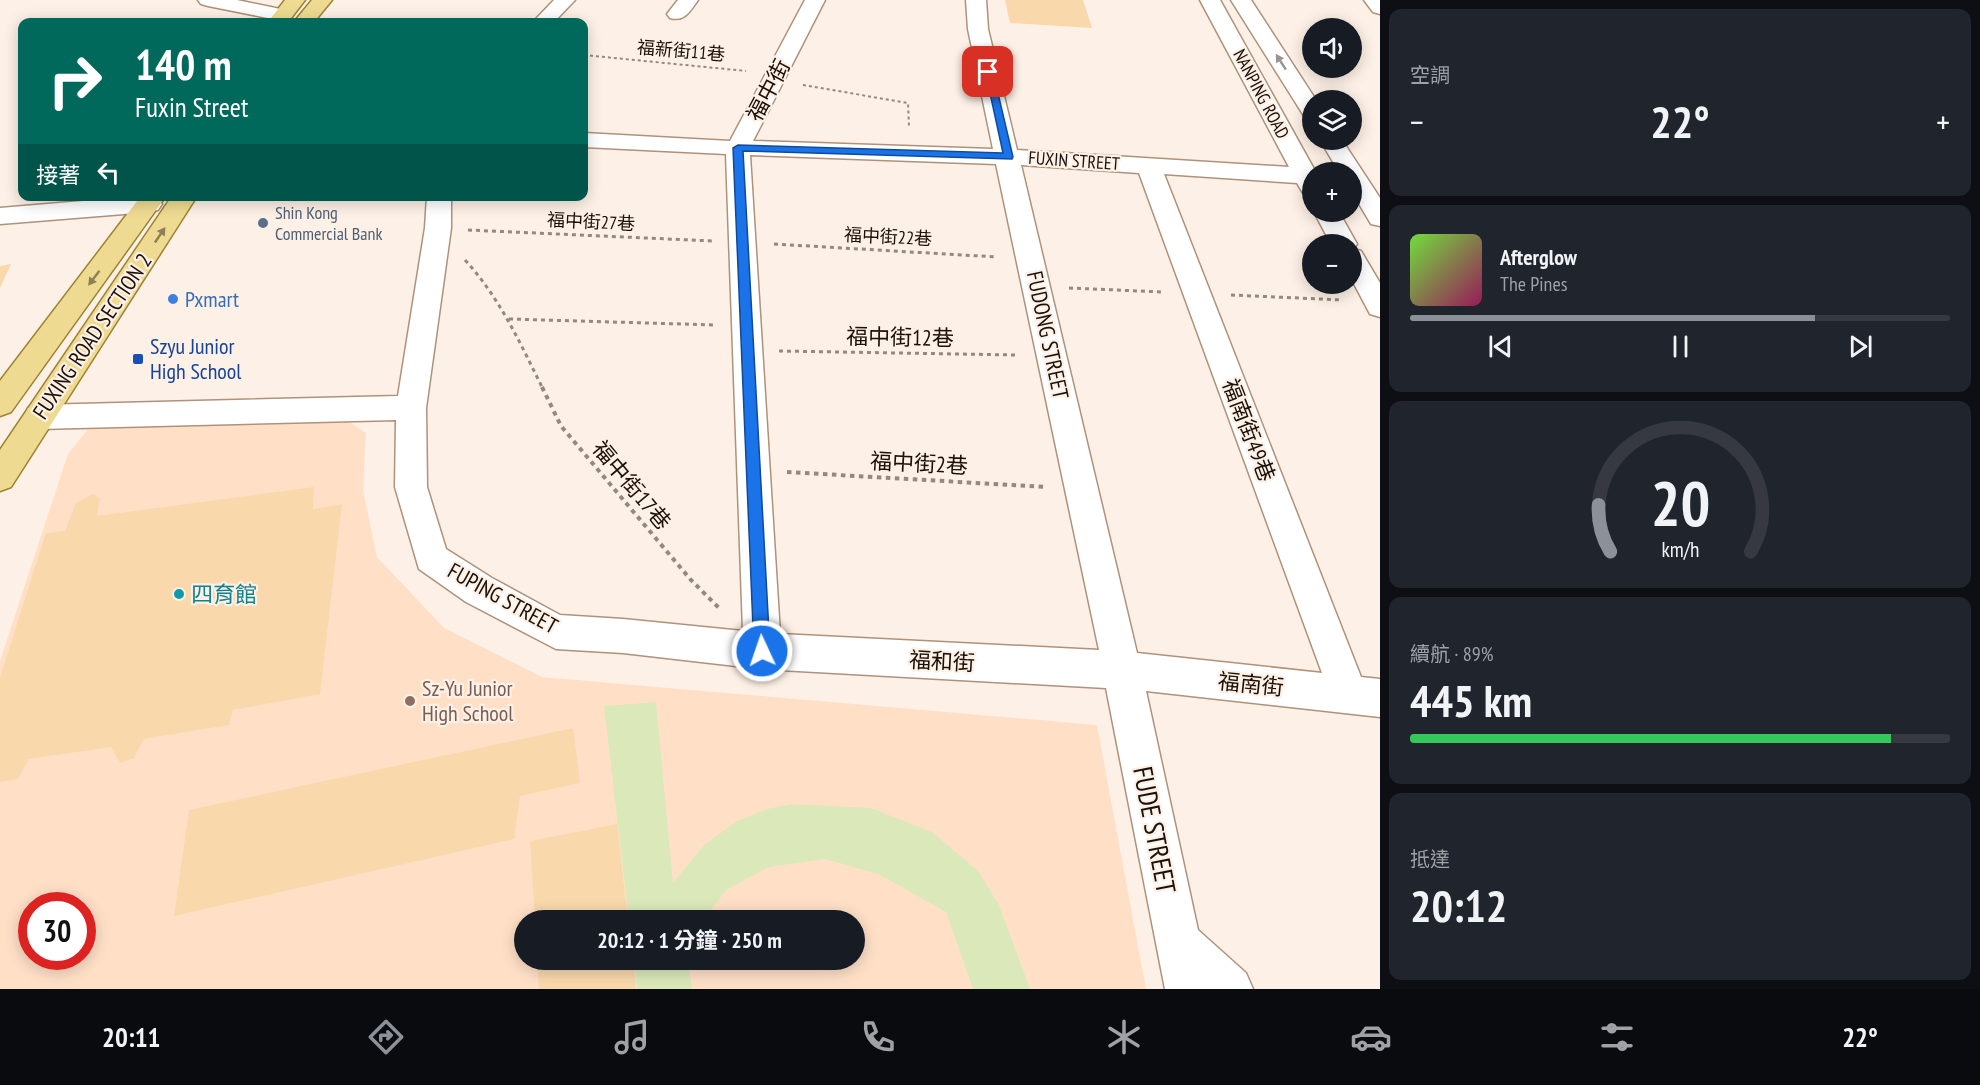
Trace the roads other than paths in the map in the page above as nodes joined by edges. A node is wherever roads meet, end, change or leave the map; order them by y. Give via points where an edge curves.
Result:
1 (208, 0) edge
2 (322, 0) edge
3 (565, 0) edge
4 (815, 0) edge
5 (976, 0) edge
6 (1210, 0) edge
7 (1241, 0) edge
8 (1374, 0) edge
9 (1380, 8) edge
10 (286, 12) edge
11 (307, 18) edge
12 (547, 18) edge
13 (1302, 95) edge
14 (588, 140) edge
15 (738, 148) junction
16 (1008, 157) junction
17 (1149, 166) junction
18 (1302, 166) edge
19 (1302, 179) edge
20 (1362, 179) edge
21 (1380, 180) edge
22 (1362, 190) edge
23 (142, 201) edge
24 (150, 201) edge
25 (183, 201) edge
26 (439, 201) edge
27 (0, 216) edge
28 (1380, 218) edge
29 (1362, 275) edge
30 (1380, 307) edge
31 (0, 404) edge
32 (411, 408) junction
33 (39, 417) junction
34 (0, 477) edge
35 (762, 651) junction
36 (1122, 670) junction
37 (1365, 697) edge
38 (1177, 941) junction
39 (1188, 989) edge
40 (1230, 989) edge

1 - 10 street
2 - 11 main road
3 - 12 street
4 - 15 street, 福中街
5 - 16 street, FUDONG STREET via 978,29
6 - 18 street, NANPING ROAD
13 -> 7 street, NANPING ROAD
8 - 9 street
14 - 15 street, FUXIN STREET
15 - 16 street, FUXIN STREET
15 - 35 street, 福中街
16 - 17 street, FUXIN STREET
16 - 36 street, FUDONG STREET
17 - 19 street, FUXIN STREET
17 - 37 street, 福南街49巷
20 - 21 street
22 - 28 street
23 - 27 street
24 -> 31 main road, FUXING ROAD SECTION 2
33 -> 25 main road, FUXING ROAD SECTION 2
26 - 32 street, FUPING STREET
29 - 30 street
32 - 33 street
32 - 35 street, FUPING STREET via 411,487 431,558 479,590 556,632
33 - 34 main road, FUXING ROAD SECTION 2
35 - 36 street, 福和街
36 - 37 street, 福南街
36 - 38 street, FUDE STREET
38 - 39 street, FUDE STREET
38 - 40 street

